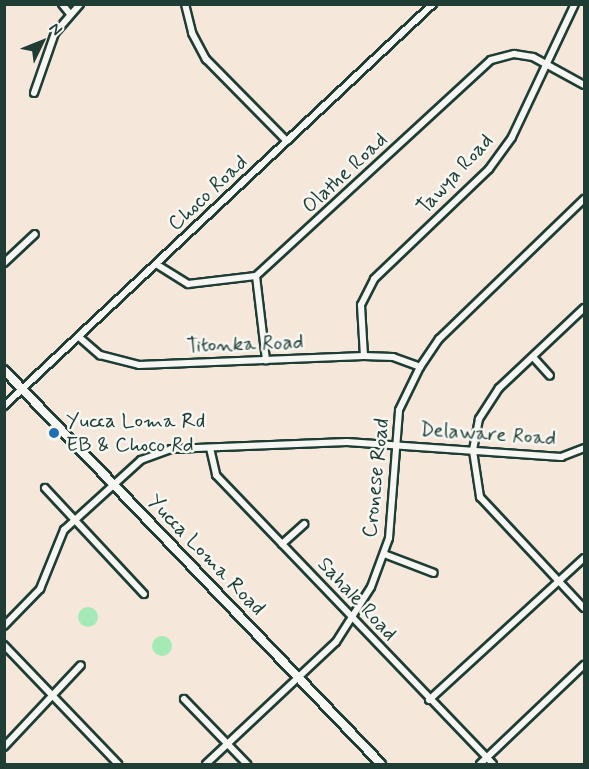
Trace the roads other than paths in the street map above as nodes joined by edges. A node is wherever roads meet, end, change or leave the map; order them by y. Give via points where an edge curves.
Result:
1 (62, 4) edge
2 (80, 4) edge
3 (185, 4) edge
4 (434, 4) edge
5 (575, 4) edge
6 (70, 14) junction
7 (549, 63) junction
8 (585, 85) edge
9 (34, 93) dead end
10 (287, 141) junction
11 (585, 199) edge
12 (35, 234) dead end
13 (4, 263) edge
14 (156, 264) junction
15 (255, 276) junction
16 (585, 308) edge
17 (79, 337) junction
18 (364, 356) junction
19 (533, 357) junction
20 (266, 360) junction
21 (420, 368) junction
22 (4, 370) edge
23 (550, 376) dead end
24 (22, 389) junction
25 (4, 406) edge
26 (393, 444) junction
27 (210, 448) junction
28 (585, 448) edge
29 (473, 451) junction
30 (113, 484) junction
31 (45, 488) dead end
32 (75, 520) junction
33 (304, 524) dead end
34 (282, 544) junction
35 (384, 554) junction
36 (585, 558) edge
37 (434, 573) dead end
38 (560, 582) junction
39 (144, 594) dead end
40 (585, 608) edge
41 (353, 618) junction
42 (4, 626) edge
43 (4, 645) edge
44 (81, 665) dead end
45 (585, 665) edge
46 (298, 678) junction
47 (55, 698) junction
48 (184, 699) dead end
49 (429, 700) junction
50 (228, 744) junction
51 (4, 747) edge
52 (487, 758) junction
53 (118, 765) edge
54 (206, 765) edge
55 (247, 765) edge
56 (381, 765) edge
57 (480, 765) edge
58 (493, 765) edge

1 - 6 street
2 - 6 street
3 - 10 street via 192,33 206,59
4 - 10 street, Choco Road
5 - 7 street, Tawya Road
6 - 9 street via 55,33
7 - 8 street, Olathe Road
7 - 15 street, Olathe Road via 514,54 483,65
7 - 18 street, Tawya Road via 512,137 489,169 374,279 361,305
10 - 14 street, Choco Road
11 - 21 street, Cronese Road via 439,339
12 - 13 street
14 - 15 street via 188,284
14 - 17 street, Choco Road
15 - 20 street
16 - 19 street
17 - 20 street, Titonka Road via 100,355 139,365
17 - 24 street, Choco Road
18 - 20 street, Titonka Road
18 - 21 street, Titonka Road via 393,357
19 - 23 street
19 - 29 street via 499,388 479,419
21 - 26 street, Cronese Road via 399,410
22 - 24 main road, Yucca Loma Road
24 - 25 street, Choco Road
24 - 30 main road, Yucca Loma Road
26 - 27 street, Delaware Road
26 - 29 street, Delaware Road
26 - 35 street, Cronese Road via 394,500
27 - 30 street, Delaware Road via 171,449 141,460
27 - 34 street, Sahale Road via 216,475
28 - 29 street, Delaware Road via 561,457
29 - 38 street via 480,497
30 - 32 street, Delaware Road
30 - 46 main road, Yucca Loma Road
31 - 32 street
32 - 39 street
32 - 42 street, Delaware Road via 56,542 40,589
33 - 34 street
34 - 41 street, Sahale Road
35 - 37 street
35 - 41 street, Cronese Road
36 - 38 street
38 - 40 street
38 - 49 street
41 - 46 street, Cronese Road
41 - 49 street, Sahale Road
43 - 47 street
44 - 47 street
45 - 52 street
46 - 50 street, Cronese Road
46 - 56 main road, Yucca Loma Road
47 - 51 street
47 - 53 street
48 - 50 street
49 - 52 street, Sahale Road
50 - 54 street, Cronese Road
50 - 55 street
52 - 57 street
52 - 58 street, Sahale Road

